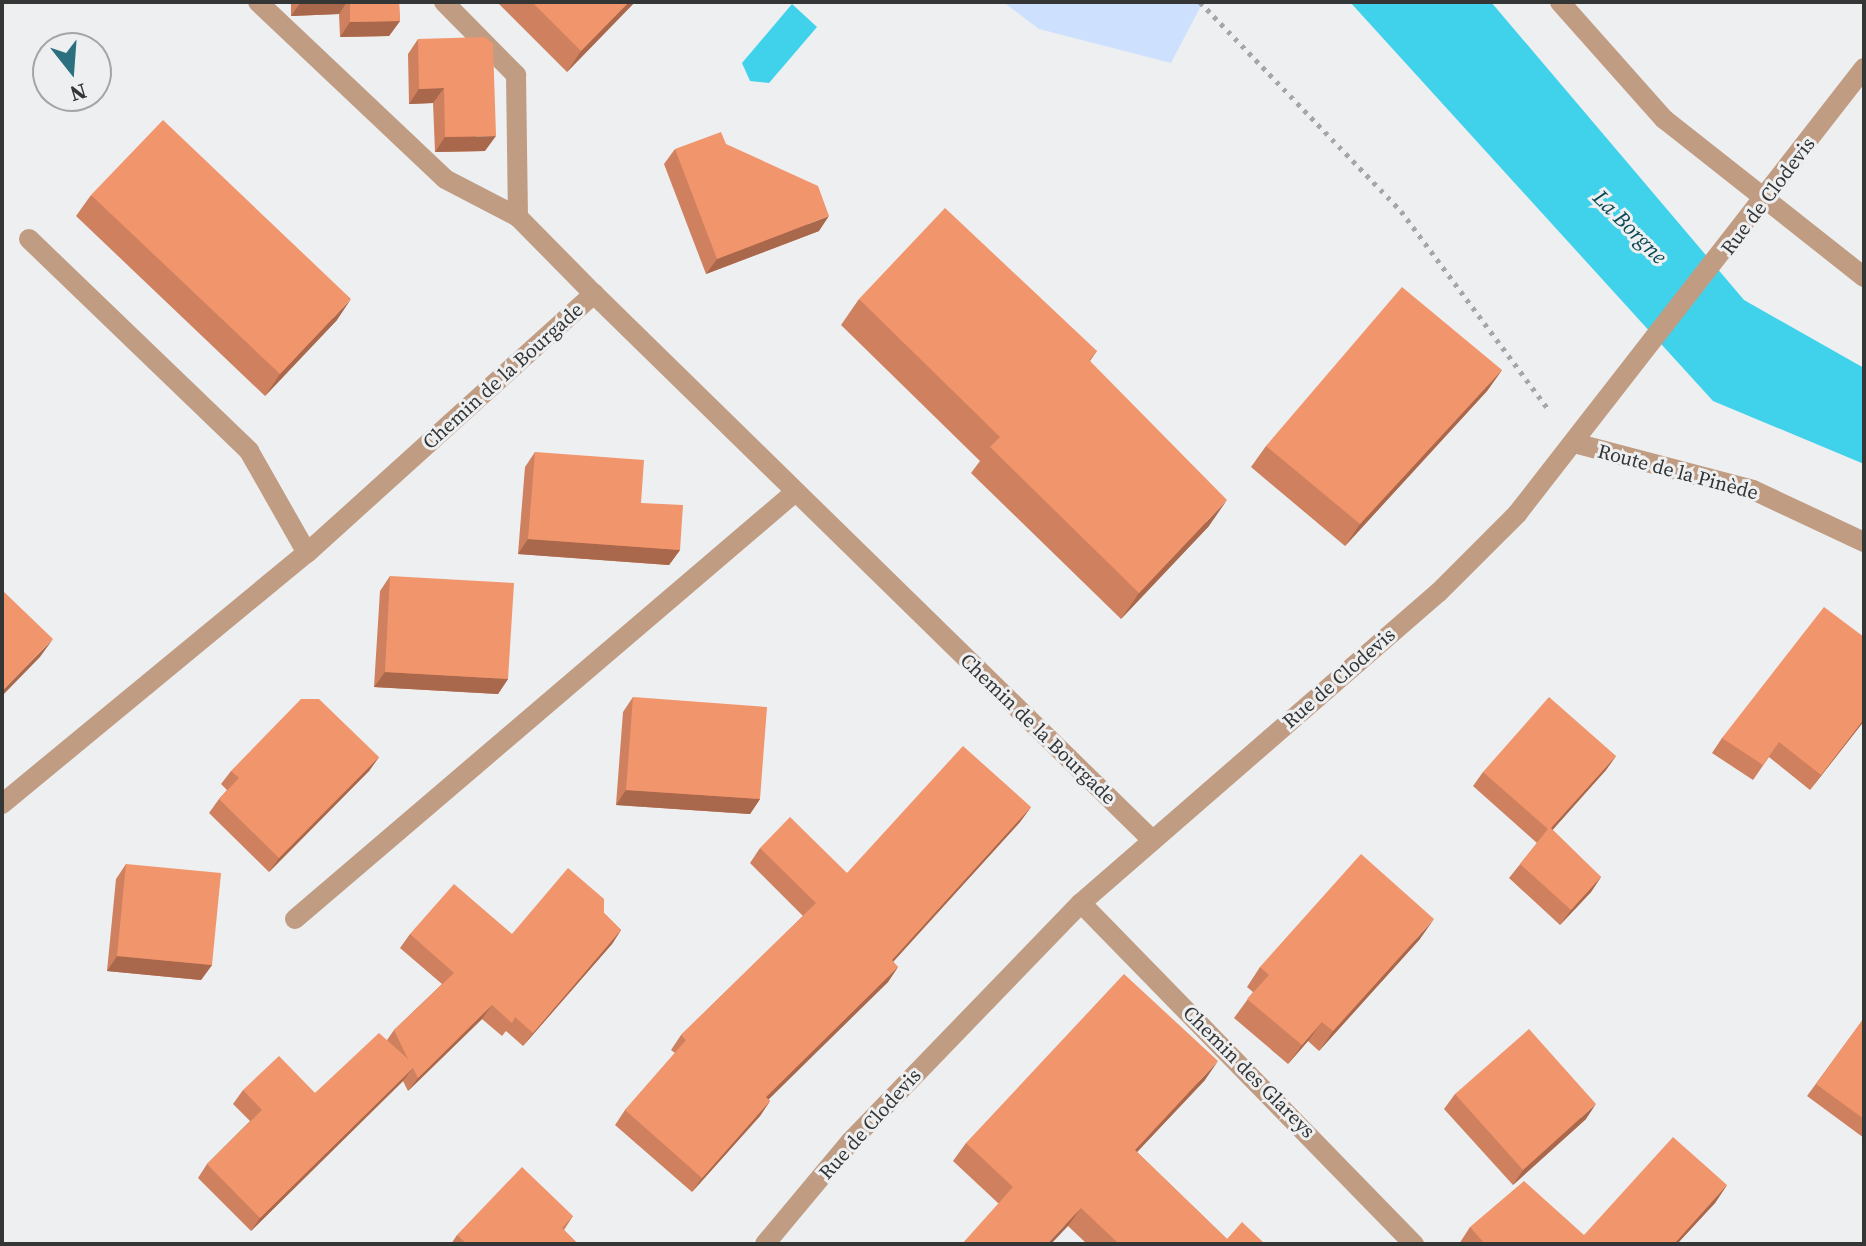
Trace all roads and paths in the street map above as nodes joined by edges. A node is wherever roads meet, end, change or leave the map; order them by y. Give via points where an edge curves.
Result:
1 (258, 2) edge
2 (444, 2) edge
3 (1200, 2) edge
4 (1560, 2) edge
5 (1864, 68) edge
6 (1766, 200) junction
7 (518, 217) junction
8 (29, 239) dead end
9 (1864, 277) edge
10 (594, 294) junction
11 (1578, 444) junction
12 (794, 493) junction
13 (1864, 542) edge
14 (307, 553) junction
15 (2, 804) edge
16 (1149, 837) junction
17 (1081, 903) junction
18 (295, 919) dead end
19 (765, 1244) edge
20 (1414, 1244) edge

1 - 7 street via 445,179
2 - 7 street via 516,75
3 - 11 path via 1401,211
4 - 6 street via 1664,119
5 - 6 street, Rue de Clodevis
6 - 9 street
6 - 11 street, Rue de Clodevis
7 - 10 street
8 - 14 street via 249,451
10 - 12 street, Chemin de la Bourgade
10 - 14 street, Chemin de la Bourgade
11 - 13 street, Route de la Pinède via 1753,490
11 - 16 street, Rue de Clodevis via 1438,593
12 - 16 street, Chemin de la Bourgade
12 - 18 street
14 - 15 street, Chemin de la Bourgade
16 - 17 street, Rue de Clodevis
17 - 19 street, Rue de Clodevis via 850,1142
17 - 20 street, Chemin des Glareys

